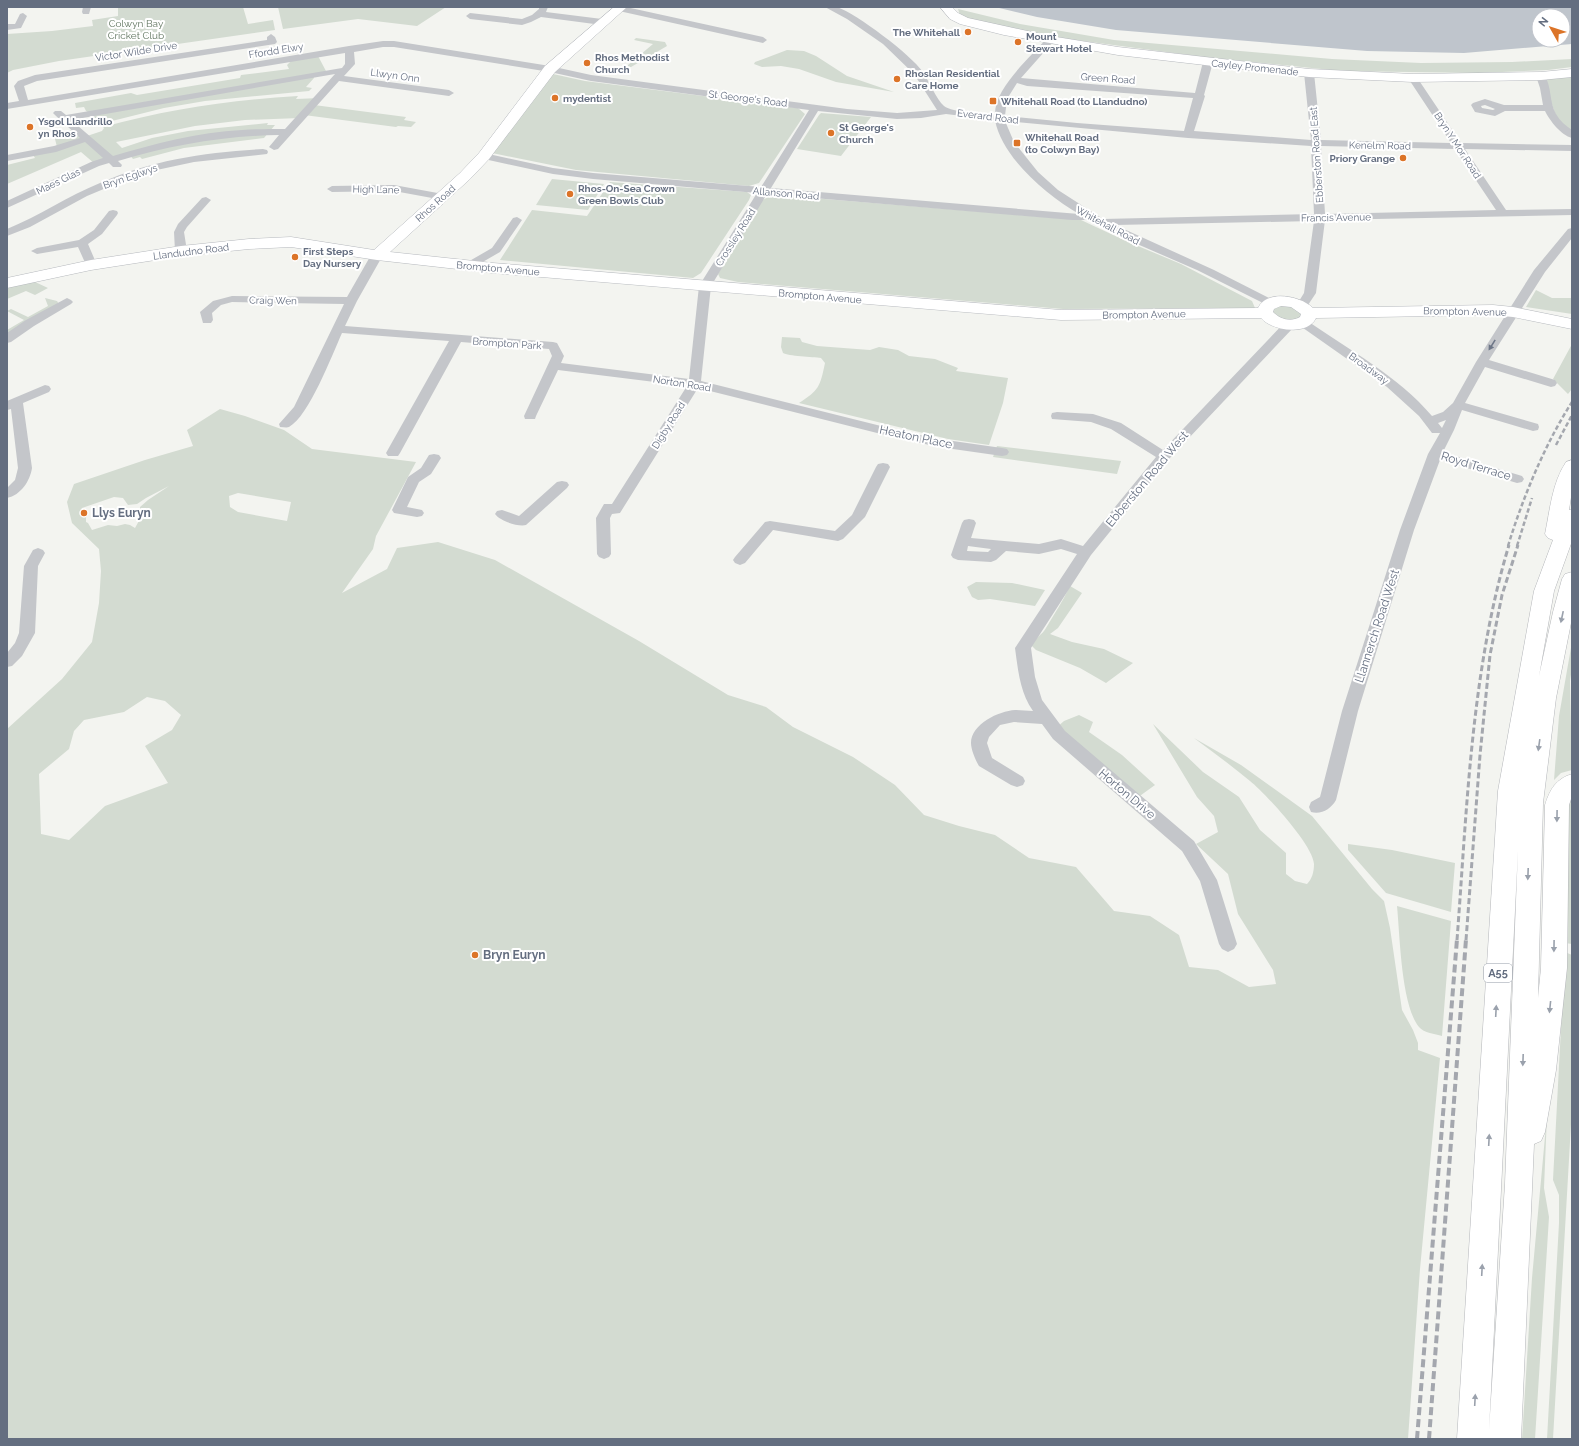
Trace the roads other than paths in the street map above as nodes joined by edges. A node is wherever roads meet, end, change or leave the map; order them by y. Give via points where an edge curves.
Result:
1 (829, 7) edge
2 (946, 7) edge
3 (620, 8) edge
4 (541, 11) edge
5 (24, 16) dead end
6 (470, 16) dead end
7 (602, 22) junction
8 (7, 27) edge
9 (271, 37) dead end
10 (763, 40) dead end
11 (1050, 40) junction
12 (349, 49) junction
13 (1208, 62) junction
14 (550, 70) junction
15 (1572, 72) edge
16 (1309, 73) junction
17 (341, 74) junction
18 (1541, 76) junction
19 (1413, 78) junction
20 (1016, 80) junction
21 (449, 93) dead end
22 (1200, 96) junction
23 (54, 98) junction
24 (24, 103) junction
25 (7, 106) edge
26 (816, 107) junction
27 (1503, 108) dead end
28 (1548, 108) junction
29 (946, 110) junction
30 (63, 118) junction
31 (1000, 118) junction
32 (289, 132) junction
33 (1188, 134) junction
34 (1572, 135) edge
35 (86, 139) junction
36 (1316, 143) junction
37 (1460, 147) junction
38 (1572, 148) edge
39 (484, 156) junction
40 (7, 158) edge
41 (110, 160) junction
42 (129, 175) junction
43 (332, 189) dead end
44 (763, 191) junction
45 (443, 197) junction
46 (206, 200) dead end
47 (7, 205) edge
48 (1502, 212) junction
49 (1572, 212) edge
50 (113, 213) dead end
51 (1320, 217) junction
52 (1095, 220) junction
53 (499, 225) dead end
54 (7, 233) edge
55 (1570, 234) edge
56 (82, 243) junction
57 (37, 251) dead end
58 (181, 251) junction
59 (376, 255) junction
60 (91, 265) junction
61 (470, 265) junction
62 (7, 284) edge
63 (704, 286) junction
64 (350, 301) junction
65 (66, 302) dead end
66 (1268, 308) junction
67 (1513, 312) junction
68 (1300, 317) junction
69 (207, 320) dead end
70 (1572, 324) edge
71 (337, 329) junction
72 (7, 340) edge
73 (456, 340) junction
74 (1482, 362) junction
75 (553, 366) junction
76 (695, 383) junction
77 (1551, 383) dead end
78 (45, 389) dead end
79 (12, 404) edge
80 (1458, 405) junction
81 (530, 416) dead end
82 (1057, 416) dead end
83 (831, 418) joint
84 (1430, 421) junction
85 (285, 424) dead end
86 (1533, 427) dead end
87 (1438, 449) junction
88 (1002, 452) dead end
89 (393, 453) dead end
90 (1164, 456) junction
91 (434, 458) dead end
92 (1572, 466) edge
93 (884, 467) dead end
94 (1517, 479) dead end
95 (562, 485) dead end
96 (7, 494) edge
97 (417, 513) dead end
98 (502, 514) dead end
99 (1572, 515) edge
100 (969, 523) dead end
101 (1086, 552) junction
102 (604, 554) dead end
103 (740, 560) dead end
104 (30, 562) dead end
105 (1572, 579) edge
106 (1544, 591) junction
107 (1023, 648) joint
108 (7, 662) edge
109 (1045, 718) junction
110 (1017, 782) dead end
111 (1572, 783) edge
112 (1317, 807) dead end
113 (1228, 944) dead end
114 (1519, 1184) junction
115 (1473, 1439) edge
116 (1505, 1439) edge

1 - 29 street, Everard Road via 850,17 886,42 918,72 939,106
2 - 11 main road, Cayley Promenade via 954,16 964,21
3 - 7 main road, Rhos Road
3 - 10 street
4 - 6 street via 522,22
4 - 7 street
5 - 8 street via 18,26
7 - 14 main road, Rhos Road
9 - 24 street, Victor Wilde Drive via 272,42 35,78 19,86
11 - 13 main road, Cayley Promenade
11 - 20 street, Whitehall Road
12 - 14 street, Ffordd Elwy via 374,44 394,44
12 - 17 street via 350,64
12 - 23 street, Ffordd Elwy
13 - 16 main road, Cayley Promenade
13 - 22 street
14 - 26 street, St George's Road via 599,79
14 - 39 main road, Rhos Road
15 - 18 main road, Cayley Promenade
16 - 19 main road, Cayley Promenade
16 - 36 street, Ebberston Road East
17 - 21 street, Llwyn Onn
17 - 30 street, Llwyn Onn
17 - 32 street
18 - 19 main road, Cayley Promenade
18 - 28 street via 1546,86
19 - 37 street, Bryn Y Mor Road
20 - 22 street, Green Road via 1027,83
20 - 31 street, Whitehall Road via 1007,89 1000,105
22 - 33 street
23 - 24 street, Ffordd Elwy
23 - 30 street via 59,115
24 - 25 street, Ffordd Elwy
26 - 29 street, St George's Road via 910,117
26 - 44 street, Crossley Road
27 - 28 street
28 - 34 street via 1560,126
29 - 31 street, Everard Road
30 - 35 street
31 - 33 street, Everard Road
31 - 52 street, Whitehall Road via 1002,132 1024,164 1066,201
32 - 41 street, Maes Glas via 241,133 200,138 157,146
32 - 42 street, Bryn Eglwys via 274,147 279,149 276,153 204,156
33 - 36 street, Kenelm Road
35 - 40 street via 56,150
35 - 41 street
36 - 37 street, Kenelm Road
36 - 51 street, Ebberston Road East
37 - 38 street, Kenelm Road
37 - 48 street, Bryn Y Mor Road
39 - 44 street, Allanson Road via 553,171
39 - 45 main road, Rhos Road
41 - 42 street
41 - 47 street, Maes Glas via 72,174
42 - 54 street, Bryn Eglwys via 82,194 48,214
43 - 45 street, High Lane via 394,188
44 - 52 street, Allanson Road
44 - 63 street, Crossley Road
45 - 59 main road, Rhos Road
46 - 58 street via 178,232
48 - 49 street, Francis Avenue
48 - 51 street, Francis Avenue
50 - 56 street via 98,232
51 - 52 street, Francis Avenue
51 - 68 street, Ebberston Road East via 1310,293
52 - 66 street, Whitehall Road via 1211,273
53 - 61 street via 514,224 493,253
55 - 67 street, Llannerch Road West via 1540,270
56 - 57 street
56 - 60 street
58 - 59 main road, Llandudno Road via 291,242
58 - 60 main road, Llandudno Road
59 - 61 main road, Brompton Avenue
59 - 64 street, Rhos Road
60 - 62 main road, Llandudno Road
61 - 63 main road, Brompton Avenue
63 - 66 main road, Brompton Avenue via 1061,315
63 - 76 street, Digby Road
64 - 69 street, Craig Wen via 232,299 216,303 206,312
64 - 71 street, Rhos Road
65 - 72 street
66 - 68 main road, Brompton Avenue via 1287,302
66 - 68 main road via 1272,320
67 - 68 main road, Brompton Avenue via 1435,310
67 - 70 main road, Brompton Avenue
67 -> 74 street, Llannerch Road West
68 - 84 street, Broadway via 1369,366
68 - 90 street, Ebberston Road West
71 - 73 street, Brompton Park
71 - 85 street, Rhos Road via 300,409
73 - 75 street, Brompton Park via 553,346 558,356
73 - 89 street, Brompton Park
74 - 77 street
74 - 80 street, Llannerch Road West
75 - 76 street, Norton Road
75 - 81 street, Brompton Park
76 - 83 street, Norton Road
76 - 102 street, Digby Road via 603,518
78 - 79 street
79 - 96 street via 24,475 19,484
80 - 84 street, Llannerch Road West via 1448,415
80 - 86 street
80 - 87 street, Llannerch Road West
82 - 90 street via 1094,418 1116,426
83 - 88 street, Heaton Place via 939,443
84 - 87 street via 1441,435
87 - 94 street, Royd Terrace
87 - 112 street, Llannerch Road West via 1408,530 1352,704 1328,800
90 - 101 street, Ebberston Road West
91 - 97 street via 426,470 413,480 399,510
92 - 106 main road via 1563,489
93 - 103 street via 858,517 838,536 770,525
95 - 98 street via 521,522
99 - 106 main road, A55
100 - 101 street via 958,555 990,557 1003,546 1039,549 1061,544
101 - 107 street, Ebberston Road West
104 - 108 street via 27,633 18,652
105 -> 114 main road, A55 via 1545,698 1531,803
115 -> 106 main road, A55 via 1509,791
107 - 109 street, Horton Drive via 1027,677 1033,696
109 - 110 street via 1014,716 995,721 982,734 979,743 985,762
109 - 113 street, Horton Drive via 1074,749 1188,846 1208,880
111 -> 114 main road via 1561,792 1557,805 1554,968 1543,1070
114 - 116 main road, A55

